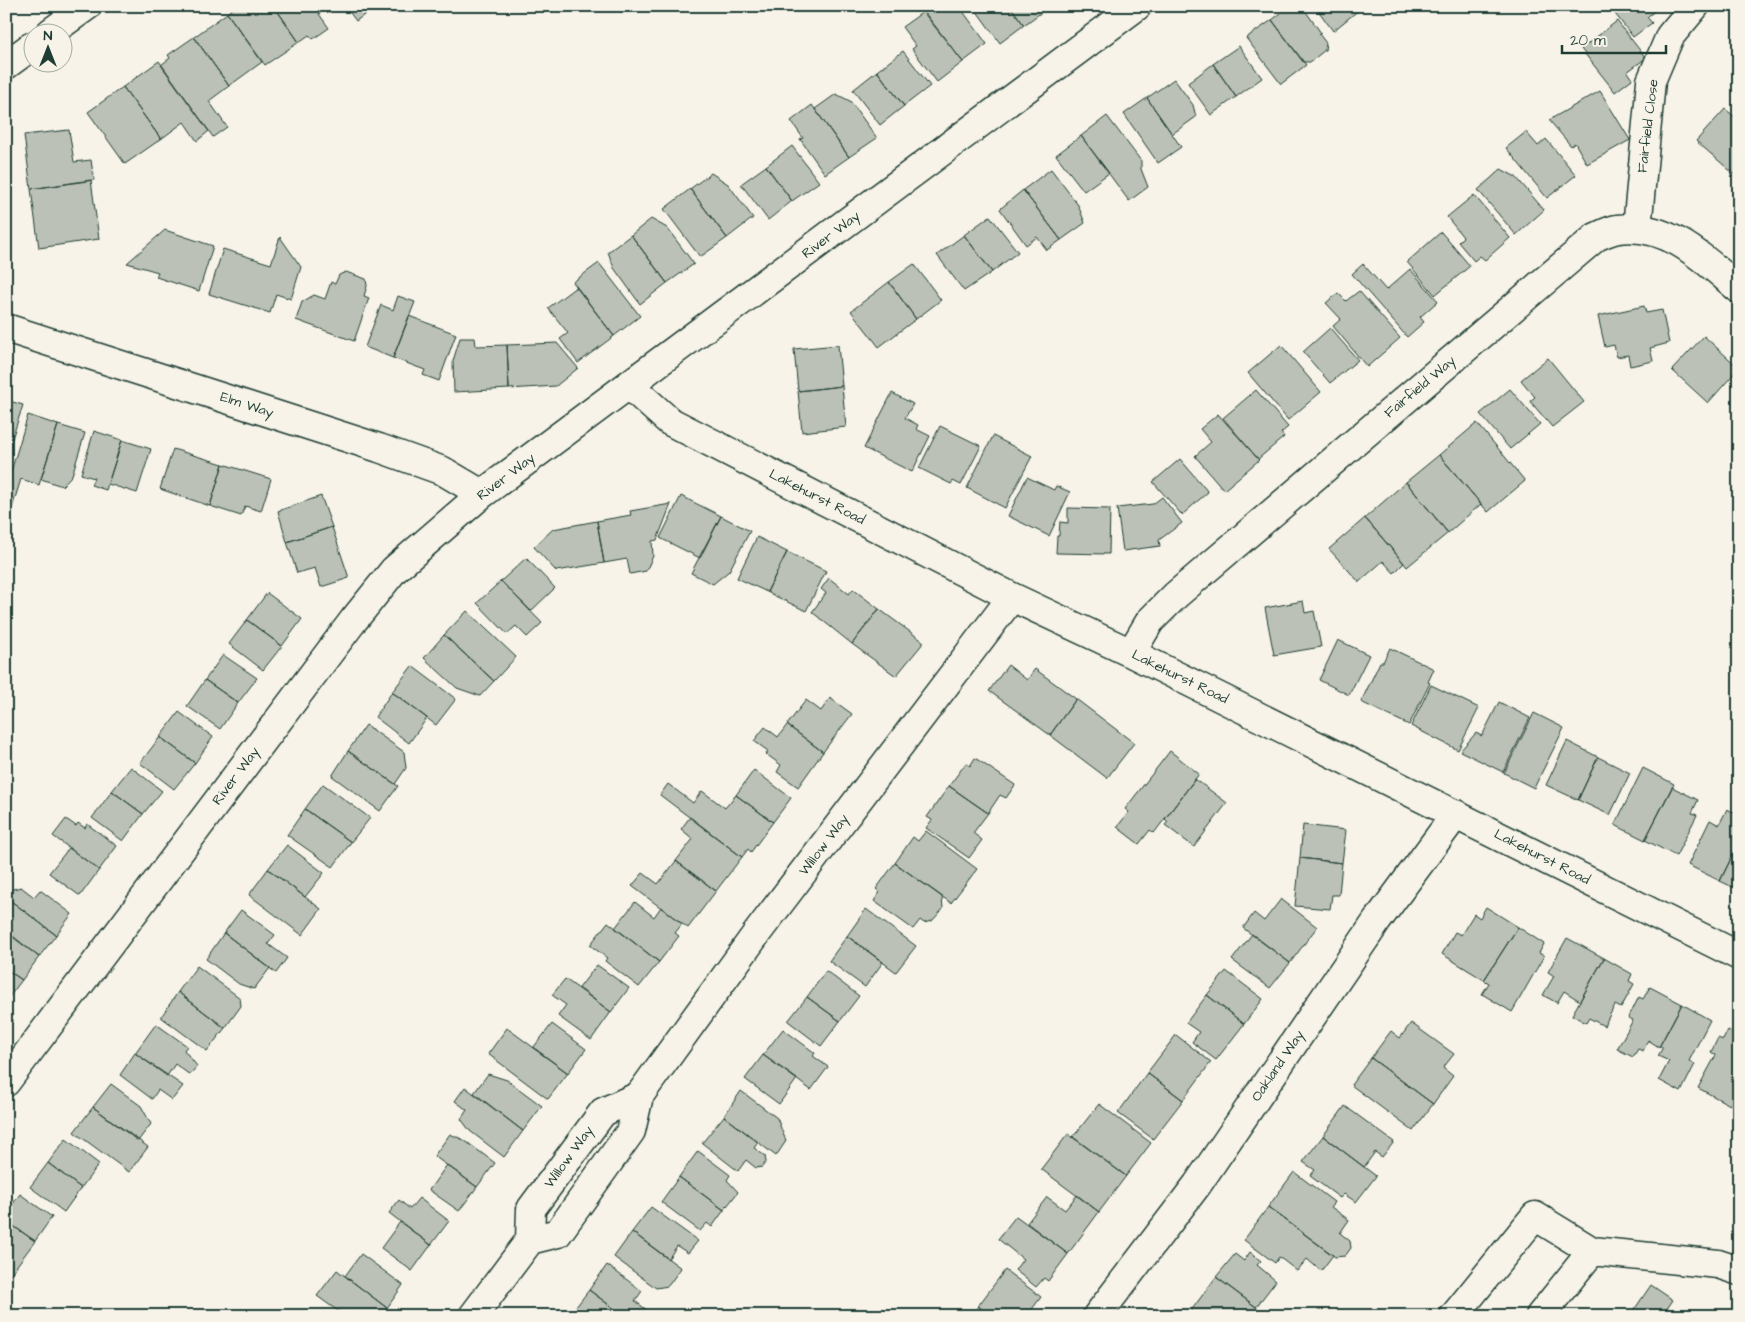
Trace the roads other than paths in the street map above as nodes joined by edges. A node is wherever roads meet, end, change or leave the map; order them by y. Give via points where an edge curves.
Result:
1 (86, 6) edge
2 (1137, 6) edge
3 (1695, 6) edge
4 (64, 22) edge
5 (22, 53) edge
6 (6, 65) edge
7 (1637, 228) junction
8 (1739, 289) edge
9 (6, 328) edge
10 (630, 385) junction
11 (482, 494) junction
12 (1012, 597) junction
13 (1131, 653) junction
14 (1456, 814) junction
15 (1739, 956) edge
16 (6, 1082) edge
17 (1592, 1251) junction
18 (1739, 1271) edge
19 (473, 1316) edge
20 (1096, 1316) edge
21 (1454, 1316) edge
22 (1540, 1316) edge

1 - 4 street
2 - 10 street, River Way
3 - 7 street, Fairfield Close via 1670,36 1651,81
5 - 6 street
7 - 8 street, Fairfield Way via 1664,235 1693,249
7 - 13 street, Fairfield Way via 1616,229 1596,236 1176,594 1150,621
9 - 11 street, Elm Way via 443,471
10 - 11 street, River Way
10 - 12 street, Lakehurst Road via 669,421
11 - 16 street, River Way via 394,570 347,628
12 - 13 street, Lakehurst Road
12 - 19 street, Willow Way via 762,926 638,1096 603,1112 531,1209 530,1240
13 - 14 street, Lakehurst Road
14 - 15 street, Lakehurst Road
14 - 20 street, Oakland Way via 1377,921 1196,1185
17 - 18 street via 1718,1264
17 - 21 street via 1535,1216
17 - 22 street

